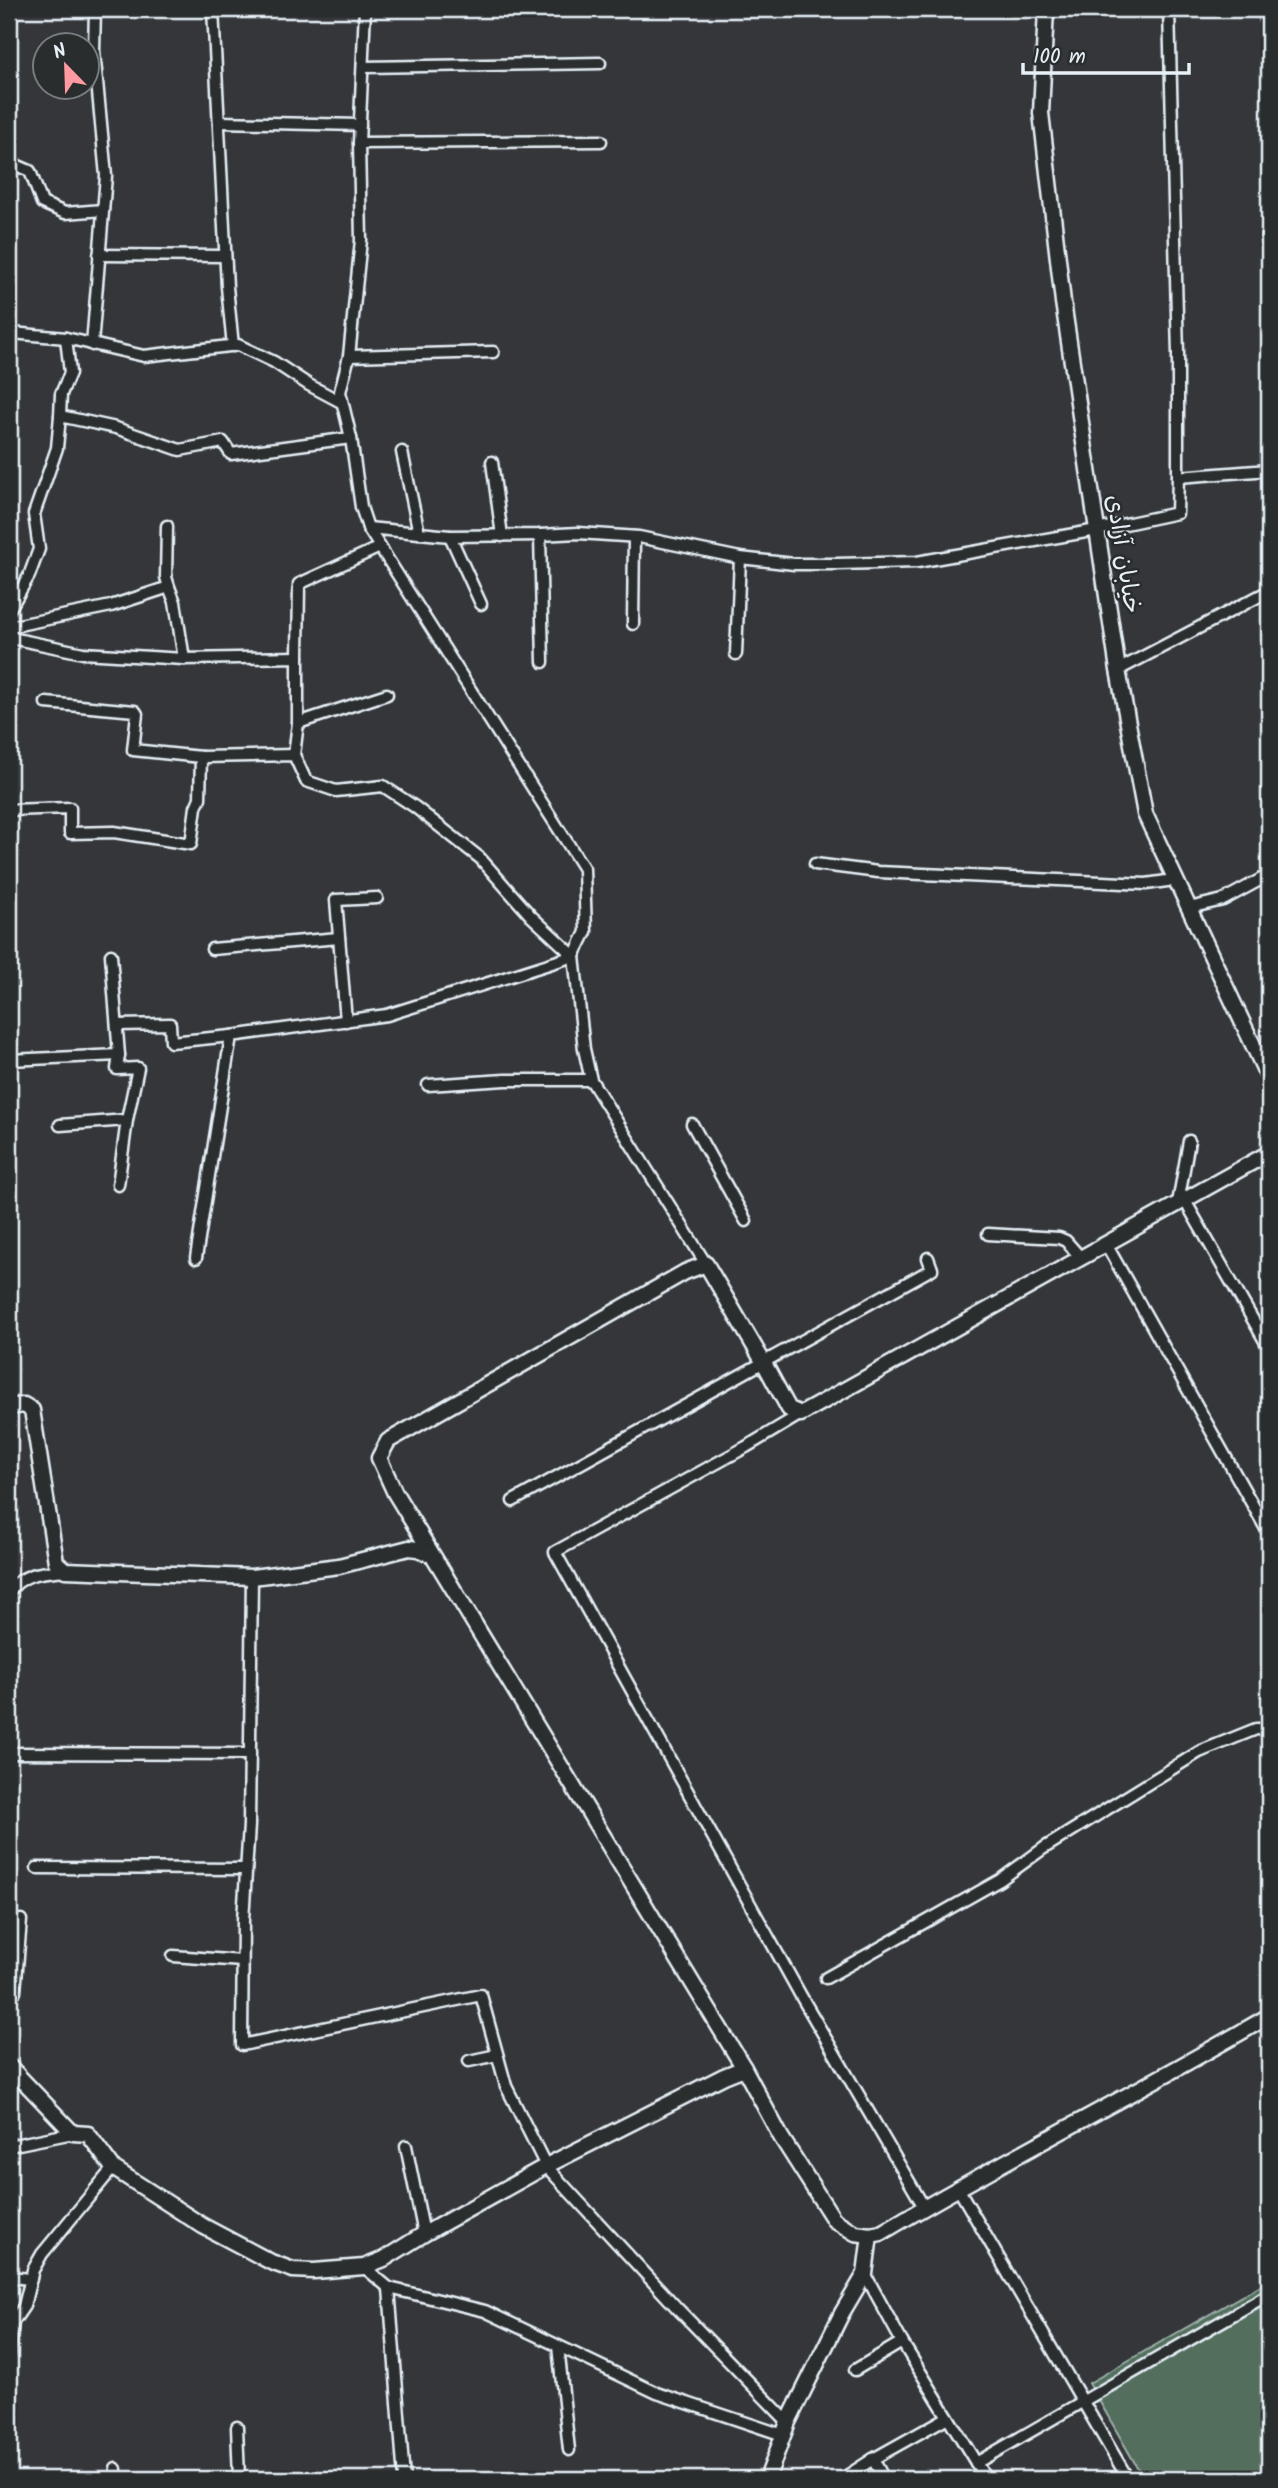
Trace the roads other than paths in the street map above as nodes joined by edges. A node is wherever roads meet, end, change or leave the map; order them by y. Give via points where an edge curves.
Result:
1 (94, 9) edge
2 (214, 9) edge
3 (365, 9) edge
4 (1046, 9) edge
5 (1169, 9) edge
6 (1264, 9) edge
7 (1269, 39) edge
8 (600, 63) dead end
9 (363, 67) junction
10 (219, 122) junction
11 (360, 125) junction
12 (601, 141) dead end
13 (359, 143) junction
14 (9, 162) edge
15 (103, 210) junction
16 (99, 255) junction
17 (225, 256) junction
18 (10, 334) edge
19 (66, 338) junction
20 (92, 345) junction
21 (233, 346) junction
22 (493, 352) dead end
23 (349, 356) junction
24 (341, 402) junction
25 (60, 416) junction
26 (351, 438) junction
27 (402, 452) dead end
28 (492, 462) dead end
29 (1269, 470) edge
30 (1178, 477) junction
31 (167, 526) dead end
32 (368, 528) junction
33 (1097, 530) junction
34 (419, 533) junction
35 (540, 535) junction
36 (450, 536) junction
37 (502, 536) junction
38 (634, 537) junction
39 (380, 547) junction
40 (740, 558) junction
41 (169, 587) junction
42 (1269, 591) edge
43 (481, 604) dead end
44 (9, 610) edge
45 (633, 624) dead end
46 (9, 627) edge
47 (9, 635) edge
48 (736, 654) dead end
49 (299, 657) junction
50 (184, 659) junction
51 (543, 662) dead end
52 (1118, 670) junction
53 (387, 694) dead end
54 (46, 703) dead end
55 (298, 723) junction
56 (294, 755) junction
57 (201, 757) junction
58 (9, 810) edge
59 (815, 864) dead end
60 (1269, 875) edge
61 (1174, 880) junction
62 (377, 898) dead end
63 (1189, 908) junction
64 (339, 937) junction
65 (212, 948) dead end
66 (111, 956) dead end
67 (573, 956) junction
68 (346, 1021) junction
69 (117, 1025) junction
70 (231, 1036) junction
71 (119, 1055) junction
72 (9, 1060) edge
73 (1269, 1079) edge
74 (591, 1080) junction
75 (428, 1085) dead end
76 (127, 1120) junction
77 (692, 1124) dead end
78 (60, 1125) dead end
79 (1189, 1141) dead end
80 (1269, 1153) edge
81 (118, 1185) dead end
82 (1181, 1201) junction
83 (746, 1221) dead end
84 (988, 1234) dead end
85 (1105, 1244) junction
86 (196, 1258) dead end
87 (928, 1258) dead end
88 (1081, 1258) junction
89 (706, 1264) junction
90 (1269, 1348) edge
91 (764, 1363) junction
92 (9, 1407) edge
93 (801, 1414) junction
94 (513, 1501) dead end
95 (415, 1527) junction
96 (1269, 1534) edge
97 (409, 1548) junction
98 (432, 1555) junction
99 (65, 1570) junction
100 (252, 1577) junction
101 (9, 1592) edge
102 (1269, 1729) edge
103 (9, 1753) edge
104 (250, 1754) junction
105 (37, 1868) dead end
106 (246, 1869) junction
107 (21, 1920) dead end
108 (173, 1956) dead end
109 (242, 1961) junction
110 (826, 1978) dead end
111 (9, 1994) edge
112 (1269, 2016) edge
113 (497, 2055) junction
114 (469, 2061) dead end
115 (9, 2066) edge
116 (744, 2068) junction
117 (73, 2133) junction
118 (9, 2146) edge
119 (406, 2146) dead end
120 (546, 2166) junction
121 (113, 2168) junction
122 (958, 2188) junction
123 (924, 2207) junction
124 (424, 2234) junction
125 (870, 2235) junction
126 (364, 2267) junction
127 (865, 2274) junction
128 (9, 2277) edge
129 (31, 2279) junction
130 (389, 2288) junction
131 (1269, 2294) edge
132 (10, 2332) edge
133 (902, 2342) junction
134 (558, 2346) junction
135 (9, 2355) edge
136 (855, 2370) dead end
137 (1082, 2402) junction
138 (948, 2417) junction
139 (237, 2427) dead end
140 (785, 2428) junction
141 (569, 2450) dead end
142 (873, 2459) junction
143 (976, 2463) junction
144 (239, 2479) edge
145 (404, 2479) edge
146 (767, 2479) edge
147 (842, 2479) edge
148 (884, 2479) edge
149 (986, 2479) edge
150 (1128, 2479) edge

1 - 15 street via 106,176
2 - 10 street
3 - 9 street
4 - 33 street, خیابان آزادی via 1041,113
5 - 30 street
6 - 7 street
8 - 9 street
9 - 11 street
10 - 11 street
10 - 17 street
11 - 13 street
12 - 13 street
13 - 23 street via 361,240
14 - 15 street via 30,172 42,203 65,213
15 - 16 street
16 - 17 street
16 - 20 street
17 - 21 street
18 - 19 street
19 - 20 street
19 - 25 street via 70,373 61,394
20 - 21 street via 144,356
21 - 24 street via 274,362
22 - 23 street
23 - 24 street
24 - 26 street
25 - 26 street via 116,428 180,450 223,442 231,454
25 - 44 street via 57,448 34,514 38,549
26 - 32 street
27 - 34 street
28 - 37 street
29 - 30 street
30 - 33 street via 1177,513
31 - 41 street
32 - 34 street
32 - 39 street
33 - 40 street via 917,562 794,564
33 - 52 street, خیابان آزادی
34 - 36 street
35 - 37 street
35 - 38 street
35 - 51 street
36 - 37 street
36 - 43 street
38 - 40 street
38 - 45 street
39 - 49 street via 299,584
39 - 67 street via 584,869 586,932
40 - 48 street
41 - 46 street via 111,606
41 - 50 street
42 - 52 street
47 - 50 street via 83,653
49 - 50 street
49 - 55 street
52 - 61 street, خیابان آزادی via 1145,814
53 - 55 street
54 - 57 street via 135,711 133,750
55 - 56 street
56 - 57 street
56 - 67 street via 306,782 336,791 383,786 415,807 480,858
57 - 58 street via 200,798 191,844 114,832 70,833 70,808
59 - 61 street via 878,872 1146,884
60 - 63 street via 1223,900
61 - 63 street, خیابان آزادی
62 - 64 street via 336,900
63 - 73 street, خیابان آزادی
64 - 65 street
64 - 68 street
66 - 69 street
67 - 68 street via 387,1016
67 - 74 street
68 - 70 street
69 - 70 street via 170,1024 171,1042
69 - 71 street
70 - 86 street
71 - 72 street
71 - 76 street via 117,1069 138,1068
74 - 75 street
74 - 89 street
76 - 78 street
76 - 81 street
77 - 83 street
79 - 82 street
80 - 82 street
82 - 85 street
82 - 90 street
84 - 88 street via 1059,1238
85 - 88 street
85 - 96 street
87 - 91 street via 932,1269
88 - 93 street
89 - 91 street
89 - 95 street via 388,1441 379,1458
91 - 93 street via 789,1409
91 - 94 street
92 - 99 street via 24,1405 32,1410 56,1562
93 - 123 street via 555,1552 801,1996
95 - 97 street
95 - 98 street
97 - 98 street
97 - 100 street via 339,1566
98 - 116 street
99 - 100 street
99 - 101 street via 17,1581
100 - 104 street
102 - 110 street via 1256,1729 1199,1752 1000,1880
103 - 104 street
104 - 106 street
105 - 106 street
106 - 109 street
107 - 111 street via 16,1992
108 - 109 street
109 - 113 street via 242,2045 481,1995
112 - 122 street
113 - 114 street
113 - 120 street via 506,2085
115 - 117 street
116 - 120 street
116 - 125 street via 834,2220 855,2233
117 - 118 street
117 - 121 street via 88,2134
119 - 124 street
120 - 124 street
120 - 140 street
121 - 126 street via 271,2263 314,2271
121 - 129 street via 42,2254
122 - 123 street
122 - 137 street
123 - 125 street
124 - 126 street
125 - 127 street
126 - 130 street
127 - 133 street
127 - 140 street
128 - 129 street
129 - 132 street
130 - 134 street via 485,2311
130 - 145 street
131 - 137 street
132 - 135 street
133 - 136 street
133 - 138 street
134 - 140 street via 657,2392
134 - 141 street
137 - 143 street
137 - 150 street
138 - 142 street
138 - 143 street
139 - 144 street
140 - 146 street
142 - 147 street
142 - 148 street
143 - 149 street

